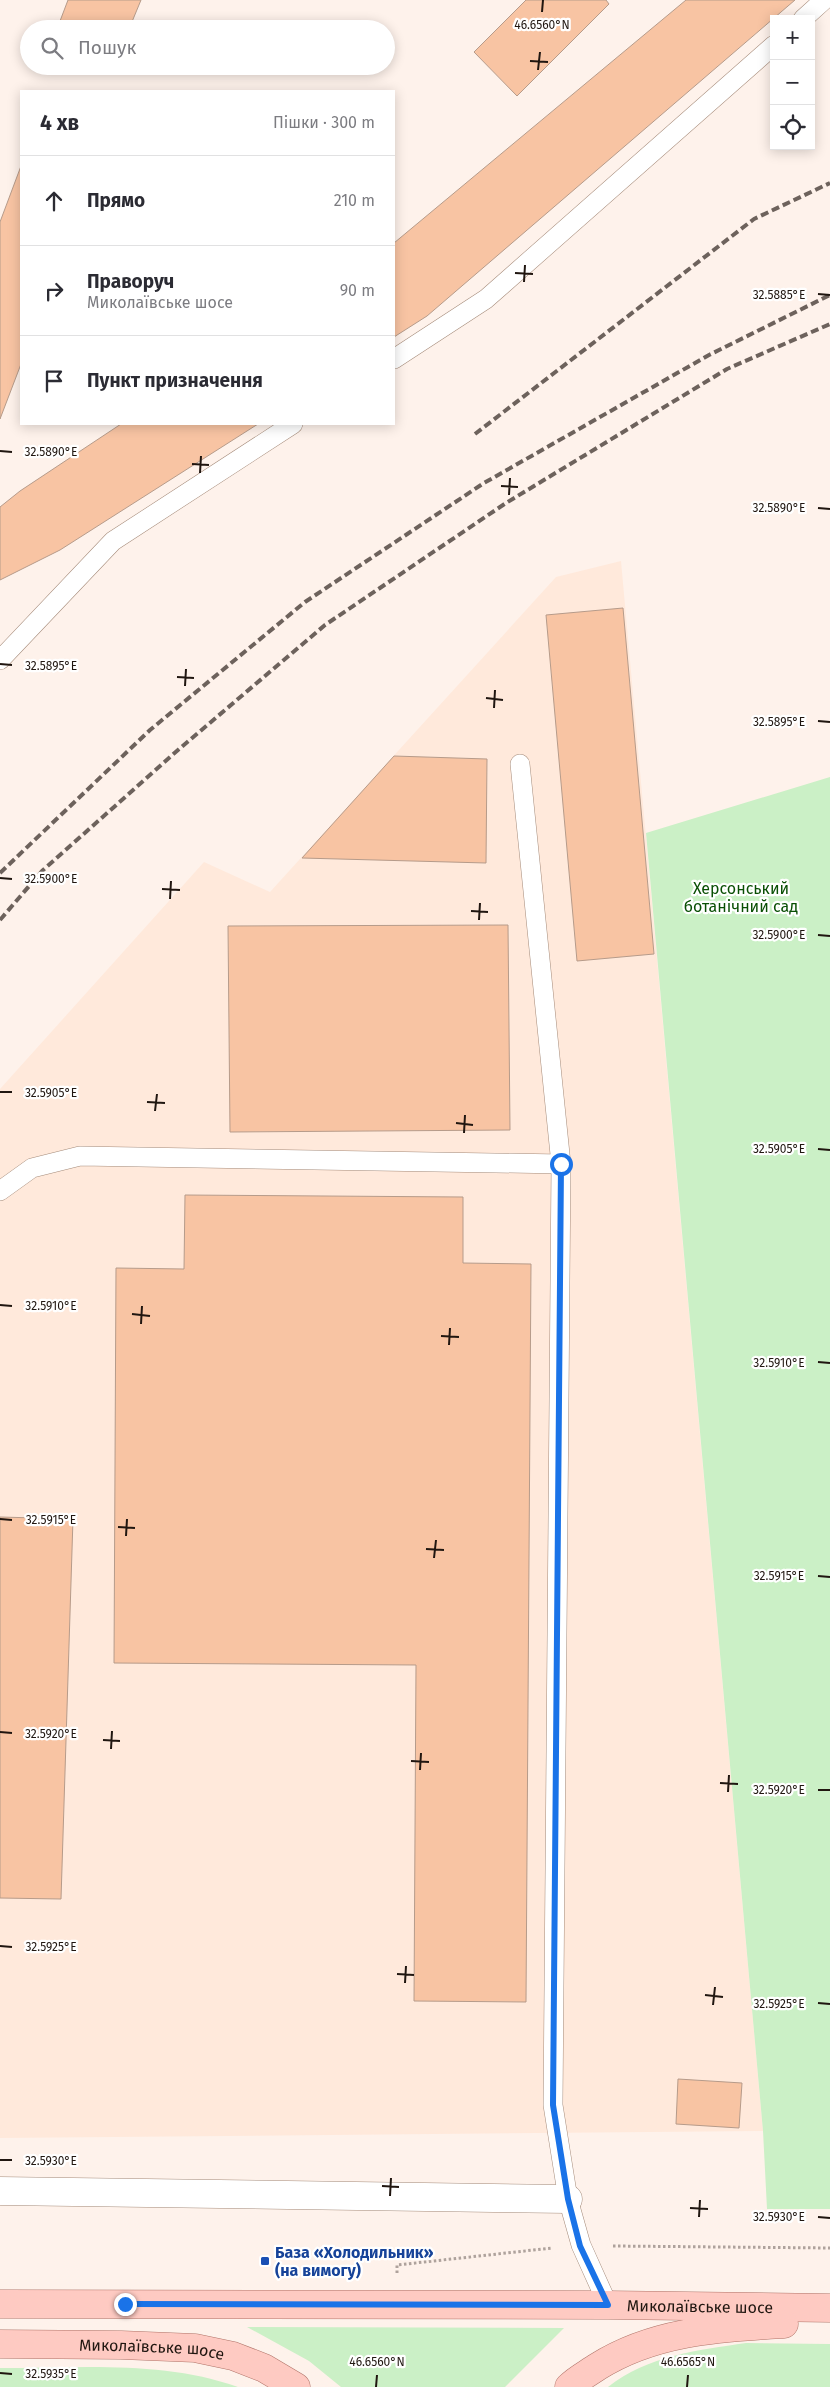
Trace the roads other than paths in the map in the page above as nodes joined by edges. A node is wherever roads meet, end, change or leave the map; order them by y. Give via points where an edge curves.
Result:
1 (824, 0) edge
2 (807, 15) edge
3 (770, 49) edge
4 (395, 358) edge
5 (292, 425) edge
6 (0, 660) edge
7 (520, 764) dead end
8 (561, 1164) junction
9 (0, 1192) edge
10 (0, 2192) edge
11 (568, 2199) junction
12 (0, 2304) edge
13 (608, 2305) junction
14 (830, 2308) edge
15 (830, 2321) edge
16 (0, 2344) edge
17 (296, 2387) edge
18 (569, 2387) edge

1 - 2 lane
3 - 4 lane via 486,299
5 - 6 lane via 113,541
7 - 8 lane
8 - 9 lane via 80,1156 32,1168
8 - 11 lane via 553,2105
10 - 11 street
11 - 13 lane via 580,2246
12 - 13 main road, Миколаївське шосе
13 - 14 main road, Миколаївське шосе
15 - 18 main road via 732,2327 669,2336 616,2356
16 - 17 main road, Миколаївське шосе via 195,2348 233,2356 264,2368

